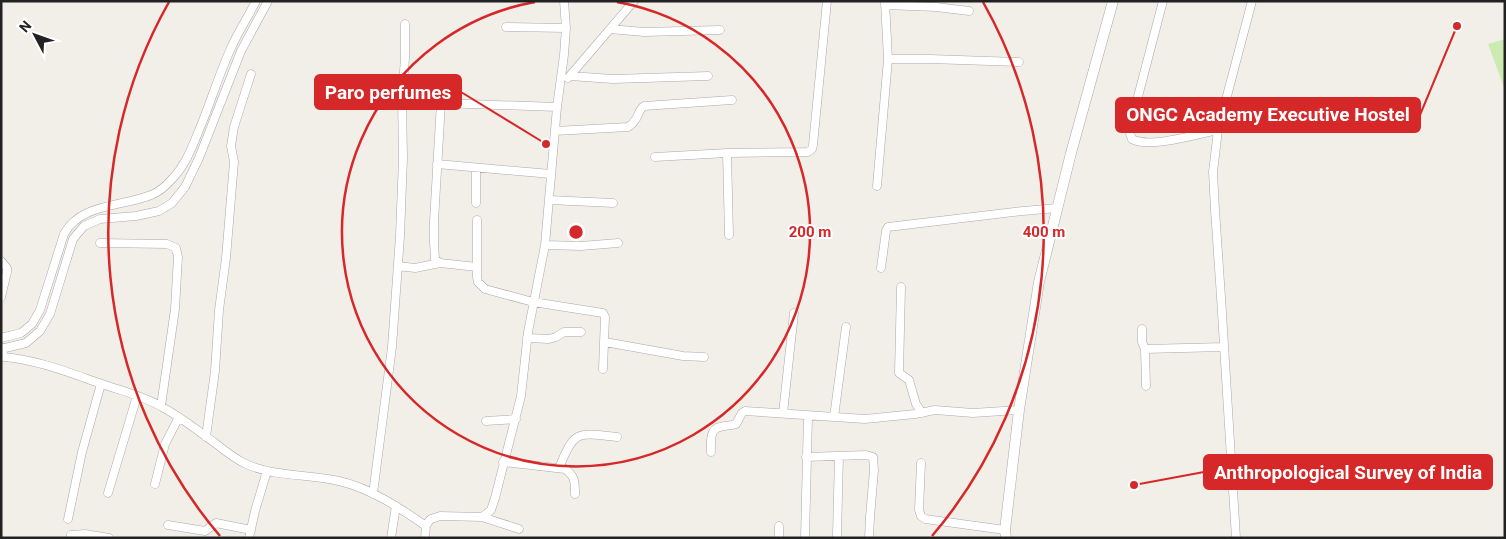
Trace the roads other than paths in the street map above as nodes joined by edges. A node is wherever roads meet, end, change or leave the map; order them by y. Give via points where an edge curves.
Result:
1 (256, 1) edge
2 (268, 1) edge
3 (564, 1) edge
4 (634, 1) edge
5 (827, 1) edge
6 (1113, 1) edge
7 (1163, 1) edge
8 (1252, 1) edge
9 (885, 3) edge
10 (936, 4) edge
11 (969, 12) dead end
12 (404, 24) dead end
13 (506, 27) dead end
14 (566, 28) junction
15 (610, 29) junction
16 (720, 30) dead end
17 (888, 59) junction
18 (1019, 62) dead end
19 (251, 74) dead end
20 (570, 76) junction
21 (708, 76) dead end
22 (561, 84) junction
23 (402, 98) junction
24 (732, 100) dead end
25 (441, 103) junction
26 (557, 107) junction
27 (1218, 130) junction
28 (555, 131) junction
29 (727, 153) junction
30 (656, 157) dead end
31 (437, 164) junction
32 (476, 168) junction
33 (551, 174) junction
34 (877, 186) dead end
35 (549, 200) junction
36 (476, 203) dead end
37 (613, 203) dead end
38 (1057, 208) junction
39 (477, 220) dead end
40 (729, 235) dead end
41 (100, 243) dead end
42 (618, 244) dead end
43 (545, 245) junction
44 (1, 261) edge
45 (440, 263) junction
46 (398, 266) junction
47 (477, 267) junction
48 (881, 268) dead end
49 (901, 287) dead end
50 (1, 297) edge
51 (533, 302) junction
52 (794, 313) dead end
53 (846, 327) dead end
54 (1142, 329) dead end
55 (581, 332) dead end
56 (1, 338) edge
57 (527, 338) junction
58 (605, 342) junction
59 (1224, 347) junction
60 (1145, 349) junction
61 (2, 352) edge
62 (704, 357) dead end
63 (603, 369) dead end
64 (101, 384) junction
65 (1146, 386) dead end
66 (137, 396) junction
67 (162, 406) junction
68 (1019, 410) junction
69 (783, 413) junction
70 (922, 413) junction
71 (808, 416) junction
72 (834, 417) junction
73 (179, 418) junction
74 (516, 419) junction
75 (486, 421) dead end
76 (206, 436) junction
77 (617, 437) dead end
78 (711, 452) dead end
79 (839, 456) junction
80 (806, 457) junction
81 (503, 462) junction
82 (921, 463) dead end
83 (560, 468) junction
84 (267, 471) junction
85 (155, 484) dead end
86 (108, 494) dead end
87 (373, 494) junction
88 (575, 494) dead end
89 (396, 506) junction
90 (482, 517) junction
91 (68, 519) dead end
92 (168, 525) dead end
93 (426, 526) junction
94 (779, 526) dead end
95 (519, 529) dead end
96 (250, 534) edge
97 (1005, 534) edge
98 (71, 535) dead end
99 (85, 536) edge
100 (837, 536) dead end
101 (109, 538) edge
102 (391, 538) edge
103 (424, 538) edge
104 (779, 538) edge
105 (805, 538) edge
106 (869, 538) edge
107 (1236, 538) edge

1 - 56 street via 231,47 190,154 174,178 152,195 88,212 68,225 40,310 32,324 21,333
2 - 61 street via 241,51 199,158 172,203 159,211 100,219 84,226 73,239 50,314 40,331 26,343
3 - 14 street
4 - 15 street
5 - 29 street via 812,149 808,152
6 - 38 street
7 - 27 street via 1129,131 1132,139 1154,143
8 - 27 street
9 - 10 street
9 - 17 street
10 - 11 street
12 - 23 street
13 - 14 street
14 - 22 street
15 - 16 street via 644,32
15 - 20 street
17 - 18 street
17 - 34 street
19 - 76 street via 231,146 234,162 227,250
20 - 21 street via 613,79
20 - 22 street
22 - 26 street
23 - 25 street
23 - 46 street
24 - 28 street via 642,106 637,119 628,126
25 - 26 street
25 - 31 street
26 - 28 street
27 - 59 street via 1213,172
28 - 33 street
29 - 30 street
29 - 40 street
31 - 32 street
31 - 45 street via 434,242 435,259
32 - 33 street
32 - 36 street
33 - 35 street
35 - 37 street
35 - 43 street
38 - 48 street via 888,227
38 - 68 street via 1039,282
39 - 47 street
41 - 67 street via 167,244 176,248 175,309
42 - 43 street
43 - 51 street
44 - 50 street via 7,272
45 - 46 street via 416,268
45 - 47 street
46 - 87 street via 392,347
47 - 51 street via 478,282 485,289
49 - 70 street via 899,373 909,380
51 - 57 street
51 - 58 street via 603,313 606,318
52 - 69 street
53 - 72 street
54 - 60 street
55 - 57 street via 564,332 549,339
57 - 74 street via 524,380
58 - 62 street
58 - 63 street
59 - 60 street
59 - 107 street
60 - 65 street
61 - 64 street
64 - 66 street
64 - 91 street
66 - 67 street
66 - 86 street
67 - 73 street
68 - 70 street via 973,413 935,410
68 - 97 street
69 - 71 street
69 - 78 street via 745,411 736,424 714,430
70 - 72 street via 865,419
71 - 72 street
71 - 80 street
73 - 76 street
73 - 85 street via 165,444
74 - 75 street
74 - 81 street
76 - 84 street via 230,455
77 - 83 street via 581,434 569,446
79 - 80 street
79 - 100 street
79 - 106 street via 873,457
80 - 105 street
81 - 83 street
81 - 90 street via 491,510
82 - 97 street via 921,516
83 - 88 street via 573,476
84 - 87 street via 338,481
84 - 96 street
87 - 89 street
89 - 93 street
89 - 102 street
90 - 93 street via 440,516 431,519
90 - 95 street
92 - 96 street via 205,531 216,523
93 - 103 street
94 - 104 street
98 - 99 street
99 - 101 street

